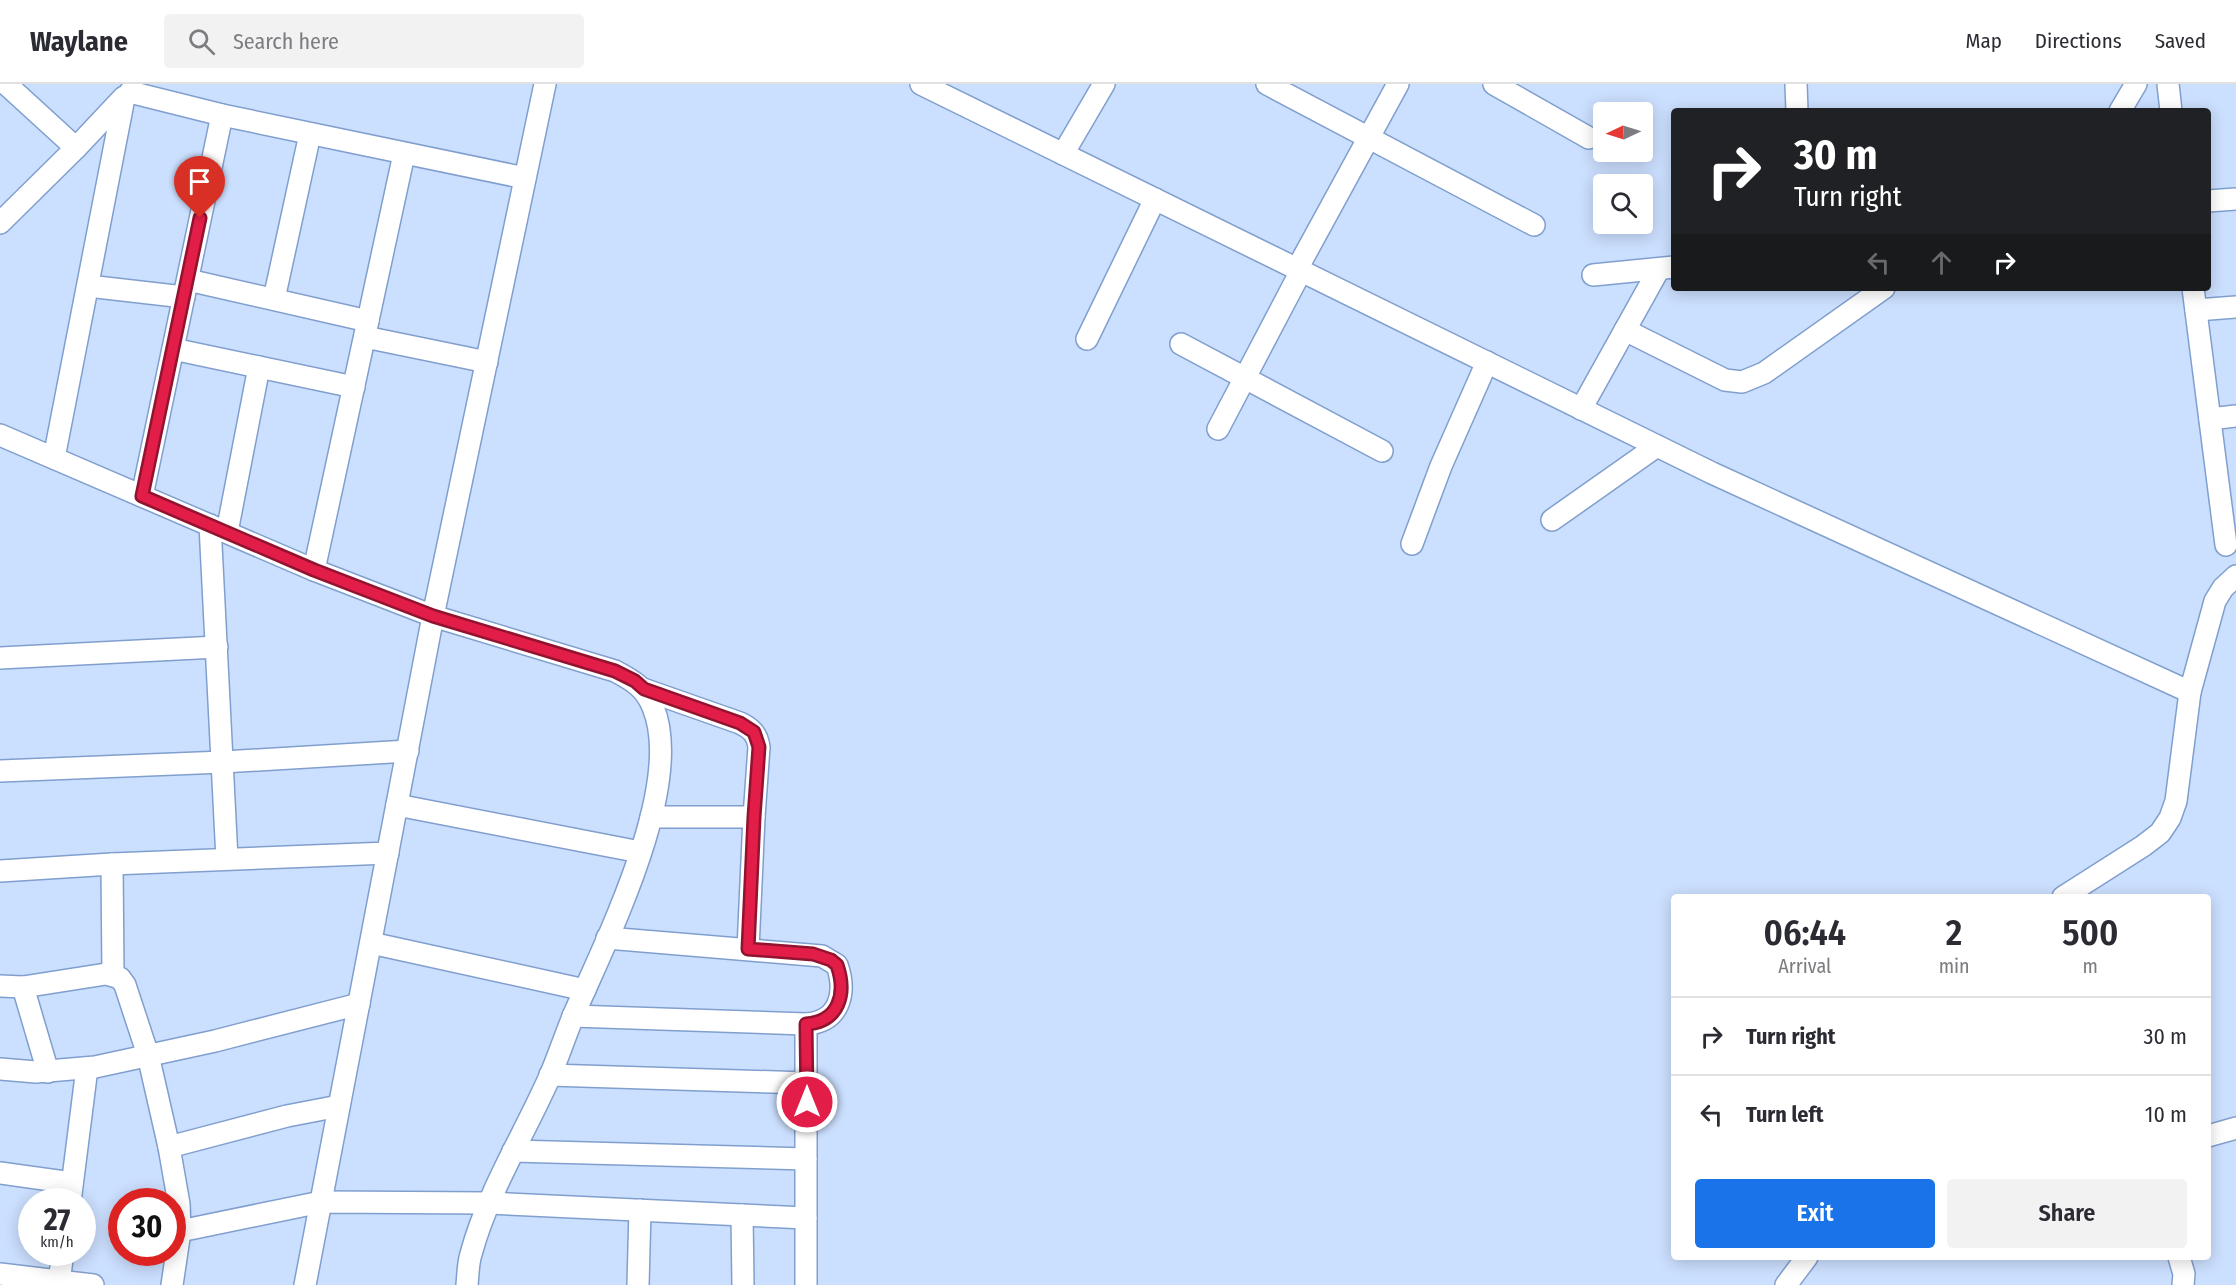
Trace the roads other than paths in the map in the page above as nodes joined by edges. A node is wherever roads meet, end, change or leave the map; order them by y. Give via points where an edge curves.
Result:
1 (6, 84) edge
2 (545, 84) edge
3 (921, 84) edge
4 (1104, 84) edge
5 (1267, 84) edge
6 (1398, 84) edge
7 (1494, 84) edge
8 (1796, 84) edge
9 (2136, 84) edge
10 (2168, 84) edge
11 (130, 91) edge
12 (1797, 108) edge
13 (2122, 108) edge
14 (2171, 108) edge
15 (222, 116) junction
16 (310, 134) junction
17 (1369, 137) junction
18 (1589, 138) dead end
19 (76, 148) junction
20 (405, 154) junction
21 (1063, 154) junction
22 (525, 178) junction
23 (1155, 199) junction
24 (2236, 199) edge
25 (2211, 201) edge
26 (0, 223) edge
27 (1534, 225) dead end
28 (1666, 268) edge
29 (1299, 270) junction
30 (1593, 275) dead end
31 (88, 286) junction
32 (186, 289) junction
33 (1880, 291) edge
34 (2193, 291) edge
35 (274, 299) junction
36 (2236, 307) edge
37 (2196, 310) junction
38 (367, 329) junction
39 (1625, 330) junction
40 (1087, 339) dead end
41 (1181, 344) dead end
42 (173, 349) junction
43 (487, 362) junction
44 (1487, 362) junction
45 (259, 367) junction
46 (1245, 377) junction
47 (354, 387) junction
48 (1581, 409) junction
49 (2236, 416) edge
50 (2210, 419) junction
51 (1218, 429) dead end
52 (0, 435) edge
53 (1657, 446) junction
54 (1382, 451) dead end
55 (54, 458) junction
56 (142, 496) junction
57 (1552, 520) dead end
58 (218, 529) junction
59 (1412, 544) dead end
60 (2226, 546) dead end
61 (314, 570) junction
62 (2236, 576) edge
63 (433, 616) junction
64 (217, 647) junction
65 (0, 658) edge
66 (644, 689) junction
67 (2190, 692) junction
68 (408, 751) junction
69 (222, 762) junction
70 (0, 771) edge
71 (397, 805) junction
72 (651, 817) junction
73 (754, 817) junction
74 (640, 852) junction
75 (388, 853) junction
76 (227, 859) junction
77 (112, 864) junction
78 (0, 871) edge
79 (2068, 894) edge
80 (607, 938) junction
81 (371, 943) junction
82 (748, 949) junction
83 (113, 975) junction
84 (0, 986) edge
85 (23, 987) junction
86 (585, 990) junction
87 (359, 1004) junction
88 (573, 1016) junction
89 (806, 1024) junction
90 (148, 1056) junction
91 (87, 1068) junction
92 (0, 1069) edge
93 (48, 1071) junction
94 (550, 1075) junction
95 (807, 1083) junction
96 (339, 1106) junction
97 (2236, 1128) edge
98 (2211, 1135) edge
99 (169, 1147) junction
100 (513, 1151) junction
101 (807, 1159) junction
102 (0, 1173) edge
103 (56, 1188) edge
104 (72, 1188) edge
105 (176, 1188) edge
106 (321, 1202) junction
107 (489, 1203) junction
108 (640, 1210) junction
109 (742, 1215) junction
110 (806, 1218) junction
111 (186, 1230) edge
112 (1805, 1260) edge
113 (2180, 1260) edge
114 (62, 1266) edge
115 (175, 1266) edge
116 (0, 1274) edge
117 (60, 1282) junction
118 (93, 1285) edge
119 (172, 1285) edge
120 (305, 1285) edge
121 (467, 1285) edge
122 (639, 1285) edge
123 (743, 1285) edge
124 (806, 1285) edge
125 (1786, 1285) edge
126 (2183, 1285) edge

1 - 19 street
2 - 22 street
3 - 21 street
4 - 21 street
5 - 17 street
6 - 17 street
7 - 18 street
8 - 12 street
9 - 13 street
10 - 14 street
11 - 15 street
11 - 19 street
11 - 31 street
15 - 16 street
15 - 32 street
16 - 20 street
16 - 35 street
17 - 27 street
17 - 29 street
19 - 26 street
20 - 22 street
20 - 38 street
21 - 23 street
22 - 43 street
23 - 29 street
23 - 40 street
24 - 25 street
28 - 30 street
28 - 39 street
29 - 44 street
29 - 46 street
31 - 32 street
31 - 55 street
32 - 35 street
32 - 42 street
33 - 39 street via 1764,374 1742,382 1719,377
34 - 37 street
35 - 38 street
36 - 37 street
37 - 50 street
38 - 43 street
38 - 47 street
39 - 48 street
41 - 46 street
42 - 45 street
42 - 56 street
43 - 63 street
44 - 48 street
44 - 59 street
45 - 47 street
45 - 58 street
46 - 51 street
46 - 54 street
47 - 61 street
48 - 53 street
49 - 50 street
50 - 60 street
52 - 55 street
53 - 57 street
53 - 67 street
55 - 56 street
56 - 58 street
58 - 61 street
58 - 64 street
61 - 63 street
62 - 67 street via 2215,601
63 - 66 street via 615,671
63 - 68 street
64 - 65 street
64 - 69 street
66 - 72 street via 658,723 660,748
66 - 73 street via 740,723 754,732 759,747
67 - 79 street via 2176,801 2170,818 2143,846
68 - 69 street
68 - 71 street
69 - 70 street
69 - 76 street
71 - 74 street
71 - 75 street
72 - 73 street
72 - 74 street
73 - 82 street
74 - 80 street
75 - 76 street
75 - 81 street
76 - 77 street
77 - 78 street
77 - 83 street
80 - 82 street
80 - 86 street
81 - 86 street
81 - 87 street
82 - 89 street via 813,954 837,965 841,976 835,1012 818,1023
83 - 85 street via 93,974
83 - 90 street via 120,978 129,994
84 - 85 street
85 - 93 street
86 - 88 street
87 - 90 street
87 - 96 street
88 - 89 street
88 - 94 street
89 - 95 street
90 - 91 street
90 - 99 street
91 - 93 street
91 - 104 street
92 - 93 street
94 - 95 street
94 - 100 street
95 - 101 street
96 - 99 street
96 - 106 street
97 - 98 street
99 - 105 street
100 - 101 street
100 - 107 street
101 - 110 street
102 - 103 street
106 - 107 street
106 - 111 street
106 - 120 street
107 - 108 street
107 - 121 street via 470,1255
108 - 109 street
108 - 122 street
109 - 110 street
109 - 123 street
110 - 124 street
112 - 125 street
113 - 126 street
114 - 117 street
115 - 119 street
116 - 117 street
117 - 118 street

